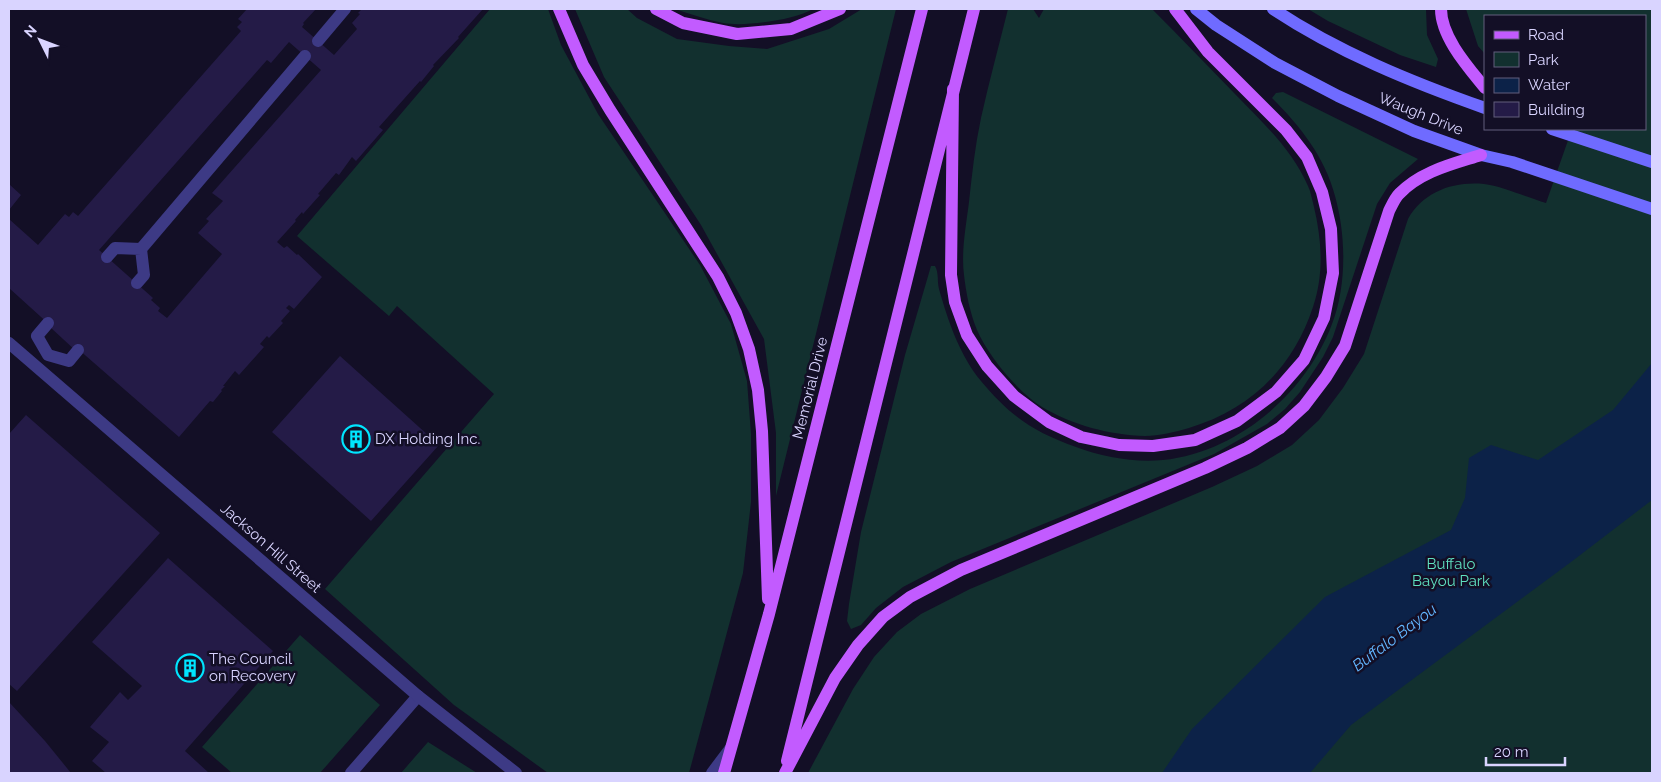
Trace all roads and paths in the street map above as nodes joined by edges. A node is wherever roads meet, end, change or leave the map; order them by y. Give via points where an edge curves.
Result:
1 (345, 9) edge
2 (560, 9) edge
3 (656, 9) edge
4 (840, 9) edge
5 (922, 9) edge
6 (974, 9) edge
7 (1175, 9) edge
8 (1196, 9) edge
9 (1273, 9) edge
10 (1441, 9) edge
11 (318, 41) dead end
12 (305, 56) dead end
13 (1484, 87) edge
14 (953, 89) junction
15 (1484, 108) edge
16 (1555, 130) edge
17 (1481, 155) junction
18 (1652, 162) edge
19 (1652, 209) edge
20 (141, 249) junction
21 (107, 257) dead end
22 (137, 283) dead end
23 (48, 323) dead end
24 (11, 349) edge
25 (78, 350) dead end
26 (48, 355) junction
27 (37, 368) junction
28 (769, 614) junction
29 (418, 696) junction
30 (730, 749) junction
31 (351, 773) edge
32 (516, 773) edge
33 (712, 773) edge
34 (724, 773) edge
35 (784, 773) edge

1 - 11 street
2 - 28 main road via 588,72 718,277 749,350 758,390 762,431
3 - 4 main road via 683,23 738,34 791,29
5 - 28 main road, Memorial Drive
6 - 14 main road
7 - 14 main road via 1208,52 1286,130 1307,157 1322,192 1331,229 1334,273 1324,318 1304,360 1276,392 1237,421 1195,440 1153,446 1119,445 1082,437 1049,422 1014,396 987,366 967,335 955,302 951,275
8 - 17 main road, Waugh Drive via 1276,63 1338,96 1414,131
9 - 15 main road, Waugh Drive via 1358,58
10 - 13 main road via 1452,43
12 - 20 street
14 - 35 main road
16 - 18 main road
17 - 19 main road, Waugh Drive via 1512,162
17 - 35 main road via 1432,171 1398,194 1389,211 1345,346 1304,406 1286,423 1247,448 1205,468 962,570 910,597 883,617 858,645 835,678
20 - 21 street via 115,248
20 - 22 street via 144,274
23 - 26 street via 37,336
24 - 27 street, Jackson Hill Street
25 - 26 street via 68,360
26 - 27 street
27 - 29 street, Jackson Hill Street
28 - 30 main road, Memorial Drive
29 - 31 street
29 - 32 street, Jackson Hill Street
30 - 33 street
30 - 34 main road, Memorial Drive

